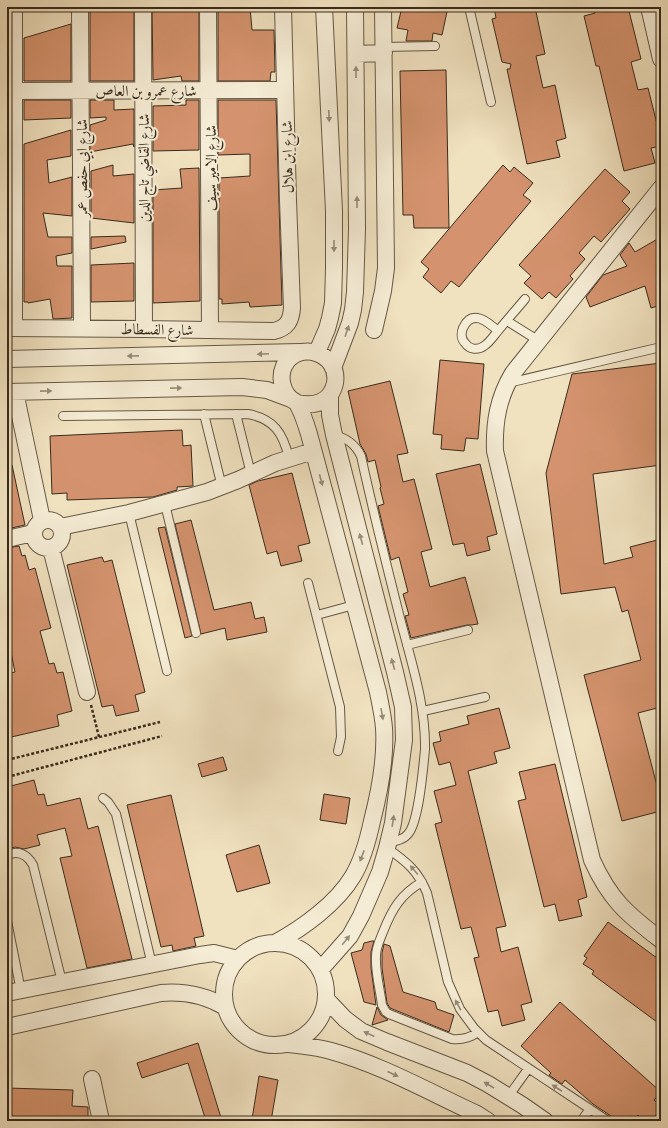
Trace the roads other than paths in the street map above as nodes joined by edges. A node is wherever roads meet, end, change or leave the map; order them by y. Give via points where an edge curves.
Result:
1 (14, 7) edge
2 (80, 7) edge
3 (143, 7) edge
4 (208, 7) edge
5 (283, 7) edge
6 (324, 7) edge
7 (354, 7) edge
8 (383, 7) edge
9 (469, 7) edge
10 (649, 7) edge
11 (436, 46) dead end
12 (384, 50) junction
13 (356, 54) junction
14 (661, 59) edge
15 (143, 90) junction
16 (209, 90) junction
17 (286, 90) junction
18 (11, 91) edge
19 (80, 91) junction
20 (491, 102) dead end
21 (661, 188) edge
22 (525, 299) dead end
23 (292, 308) joint
24 (507, 321) junction
25 (10, 328) edge
26 (82, 328) junction
27 (144, 329) junction
28 (210, 330) junction
29 (374, 330) dead end
30 (498, 331) junction
31 (538, 341) junction
32 (661, 347) edge
33 (309, 352) junction
34 (7, 359) edge
35 (333, 368) junction
36 (507, 383) junction
37 (11, 392) edge
38 (330, 394) junction
39 (294, 401) junction
40 (204, 414) junction
41 (236, 414) junction
42 (63, 416) dead end
43 (334, 435) junction
44 (313, 451) junction
45 (289, 458) junction
46 (251, 474) junction
47 (222, 487) junction
48 (165, 504) junction
49 (129, 513) junction
50 (38, 526) junction
51 (60, 527) junction
52 (7, 539) edge
53 (51, 548) junction
54 (308, 583) dead end
55 (354, 605) junction
56 (317, 615) junction
57 (468, 630) dead end
58 (196, 633) dead end
59 (407, 645) junction
60 (167, 671) dead end
61 (398, 687) junction
62 (88, 692) road end
63 (378, 692) junction
64 (485, 697) dead end
65 (423, 711) junction
66 (338, 751) dead end
67 (103, 798) dead end
68 (388, 845) junction
69 (7, 854) edge
70 (422, 882) junction
71 (7, 921) edge
72 (661, 940) edge
73 (275, 943) junction
74 (238, 959) junction
75 (152, 965) junction
76 (320, 970) junction
77 (62, 982) junction
78 (14, 992) edge
79 (326, 999) junction
80 (225, 1007) junction
81 (7, 1027) edge
82 (478, 1032) junction
83 (289, 1044) junction
84 (528, 1069) junction
85 (92, 1079) dead end
86 (508, 1097) junction
87 (590, 1109) junction
88 (479, 1119) edge
89 (101, 1121) edge
90 (545, 1121) edge
91 (581, 1121) edge
92 (608, 1121) edge

1 - 18 street
2 - 19 street, شارع ابي حفص عمر
3 - 15 street, شارع القاضي تاج الدين
4 - 16 street, شارع الامير سيف
5 - 17 street, شارع ابن هلال
6 -> 33 street via 334,218 334,282 333,303 327,329
7 - 13 street
8 - 12 street
9 - 20 lane
10 - 14 street
11 - 12 lane
12 - 13 street
12 - 29 street via 386,268
35 -> 13 street via 350,323 355,292
15 - 16 street, شارع عمرو بن العاص
15 - 19 street, شارع عمرو بن العاص
15 - 27 street, شارع القاضي تاج الدين
16 - 17 street, شارع عمرو بن العاص
16 - 28 street, شارع الامير سيف
17 - 23 street, شارع ابن هلال
18 - 19 street, شارع عمرو بن العاص
18 - 25 street
19 - 26 street, شارع ابي حفص عمر
21 - 31 street
22 - 24 lane
23 - 28 street, شارع الفسطاط via 288,324 282,329
24 - 30 lane
24 - 31 lane
25 - 26 street, شارع الفسطاط
26 - 27 street, شارع الفسطاط
27 - 28 street, شارع الفسطاط
30 - 30 lane via 484,346 475,349 466,344 462,335 462,330 473,318 485,319
31 - 36 street
32 - 36 lane
33 -> 34 street
33 - 35 street via 324,356
33 - 39 street via 289,359 282,372 283,387
35 - 38 street via 335,381
36 - 72 street via 496,416 496,451 592,860 611,895 624,910
37 -> 39 street via 242,386 267,390
37 - 50 street
38 - 39 street via 315,404 306,405
38 - 43 street via 330,415
39 - 44 street via 309,434
40 - 41 lane
40 - 42 lane
40 - 47 lane
41 - 45 lane via 256,416 271,424 283,438
41 - 46 lane
43 - 59 lane via 348,439 361,456
61 -> 43 street
44 - 45 street
44 -> 55 street
45 - 46 street
46 - 47 street
47 - 48 street
48 - 49 street
48 - 58 lane
49 - 51 street
49 - 60 lane
50 - 51 street via 52,520
50 - 52 street
50 - 53 street via 34,538 37,543
51 - 53 street via 62,537 56,546
53 - 62 street
54 - 56 lane
55 - 56 lane
55 - 63 street
56 - 66 lane via 340,707 341,737
57 - 59 lane
59 - 65 lane
61 - 63 street
68 -> 61 street via 404,740 403,707
63 -> 73 street via 384,726 383,769 363,854 353,876 332,902 291,934
64 - 65 lane
65 - 68 lane via 425,750 415,822 404,838
67 - 75 lane via 116,814
70 -> 68 lane via 408,863
76 -> 68 street via 350,936 361,916 380,872
69 - 77 lane via 15,852 26,855 33,864
82 -> 70 lane via 460,1009 448,982 427,893
70 - 82 lane via 412,888 398,903 379,942 376,956 382,1005 389,1014 452,1039 468,1038
71 - 78 lane
73 - 74 street via 255,947
73 - 76 street via 286,944 306,953
74 - 75 street via 214,954
74 - 80 street via 226,981
75 - 77 street
76 - 79 street via 326,989
77 - 78 street
79 - 83 street via 315,1028
86 -> 79 street via 467,1073 362,1031
80 - 81 street via 201,996 174,992
80 - 83 street via 234,1025 249,1039 268,1046
82 - 84 lane
83 -> 88 street via 330,1051 372,1065
84 - 86 lane
87 -> 84 lane
85 - 89 street
86 - 90 street
87 - 91 lane
87 - 92 lane

